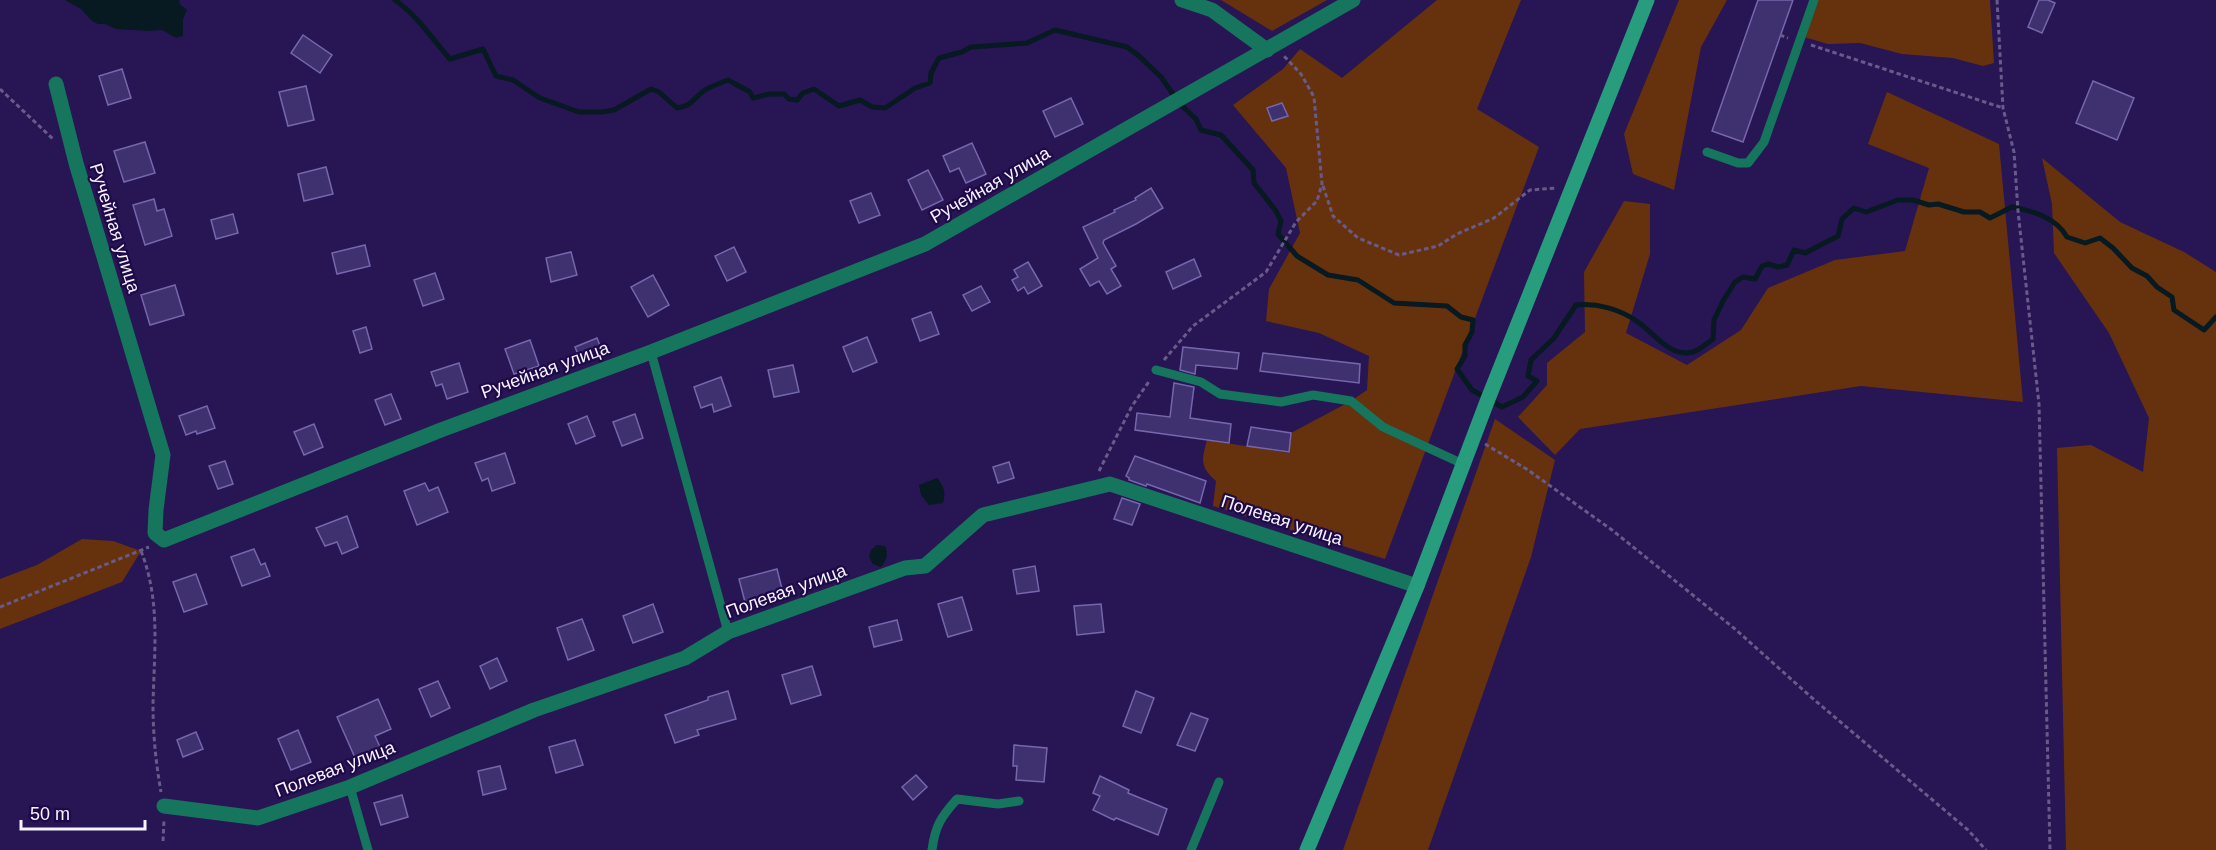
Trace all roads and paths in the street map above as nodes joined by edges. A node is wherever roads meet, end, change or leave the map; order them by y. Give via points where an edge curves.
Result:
1 (1182, 0) edge
2 (1353, 0) edge
3 (1647, 0) edge
4 (1814, 0) edge
5 (1997, 0) edge
6 (1799, 42) junction
7 (1271, 47) junction
8 (56, 84) dead end
9 (0, 89) edge
10 (2003, 108) junction
11 (1707, 152) dead end
12 (76, 164) junction
13 (1322, 184) junction
14 (1571, 188) junction
15 (651, 352) junction
16 (1156, 370) junction
17 (1473, 437) junction
18 (1463, 464) junction
19 (1090, 489) junction
20 (164, 540) junction
21 (141, 551) junction
22 (1417, 586) junction
23 (0, 607) edge
24 (728, 632) junction
25 (1219, 782) dead end
26 (350, 787) junction
27 (1019, 801) dead end
28 (164, 806) junction
29 (163, 841) dead end
30 (369, 850) edge
31 (932, 850) edge
32 (1191, 850) edge
33 (1307, 850) edge
34 (1986, 850) edge
35 (2050, 850) edge

1 - 7 street via 1212,10
2 - 7 street, Ручейная улица
3 - 14 main road
4 - 6 lane
5 - 10 path
6 - 10 path
6 - 11 lane via 1764,142 1748,163
7 - 13 path via 1301,74 1314,98
7 - 15 street, Ручейная улица via 925,244
8 - 12 street, Ручейная улица
9 - 12 path
10 - 35 path via 2014,152 2039,404
12 - 20 street, Ручейная улица via 163,455 155,533
13 - 14 path via 1333,216 1358,238 1398,255 1438,246 1494,219 1530,190
13 - 16 path via 1317,201 1296,222 1266,273 1193,326
14 - 17 main road
15 - 20 street, Ручейная улица
15 - 24 lane
16 - 18 lane via 1201,382 1220,394 1281,402 1313,395 1351,401 1383,427
16 - 19 path via 1132,406
17 - 18 main road
17 - 34 path via 1528,470 1612,530 1709,608 1968,830
18 - 22 main road
19 - 22 street, Полевая улица via 1110,484
19 - 24 street, Полевая улица via 983,515 925,566 905,568
20 - 21 path
21 - 23 path
21 - 28 path via 149,572 155,615 153,708 156,764
22 - 33 main road
24 - 26 street, Полевая улица via 685,658 534,710
25 - 32 lane
26 - 28 street, Полевая улица via 258,818
26 - 30 lane
27 - 31 lane via 998,804 957,799 934,832
28 - 29 path

